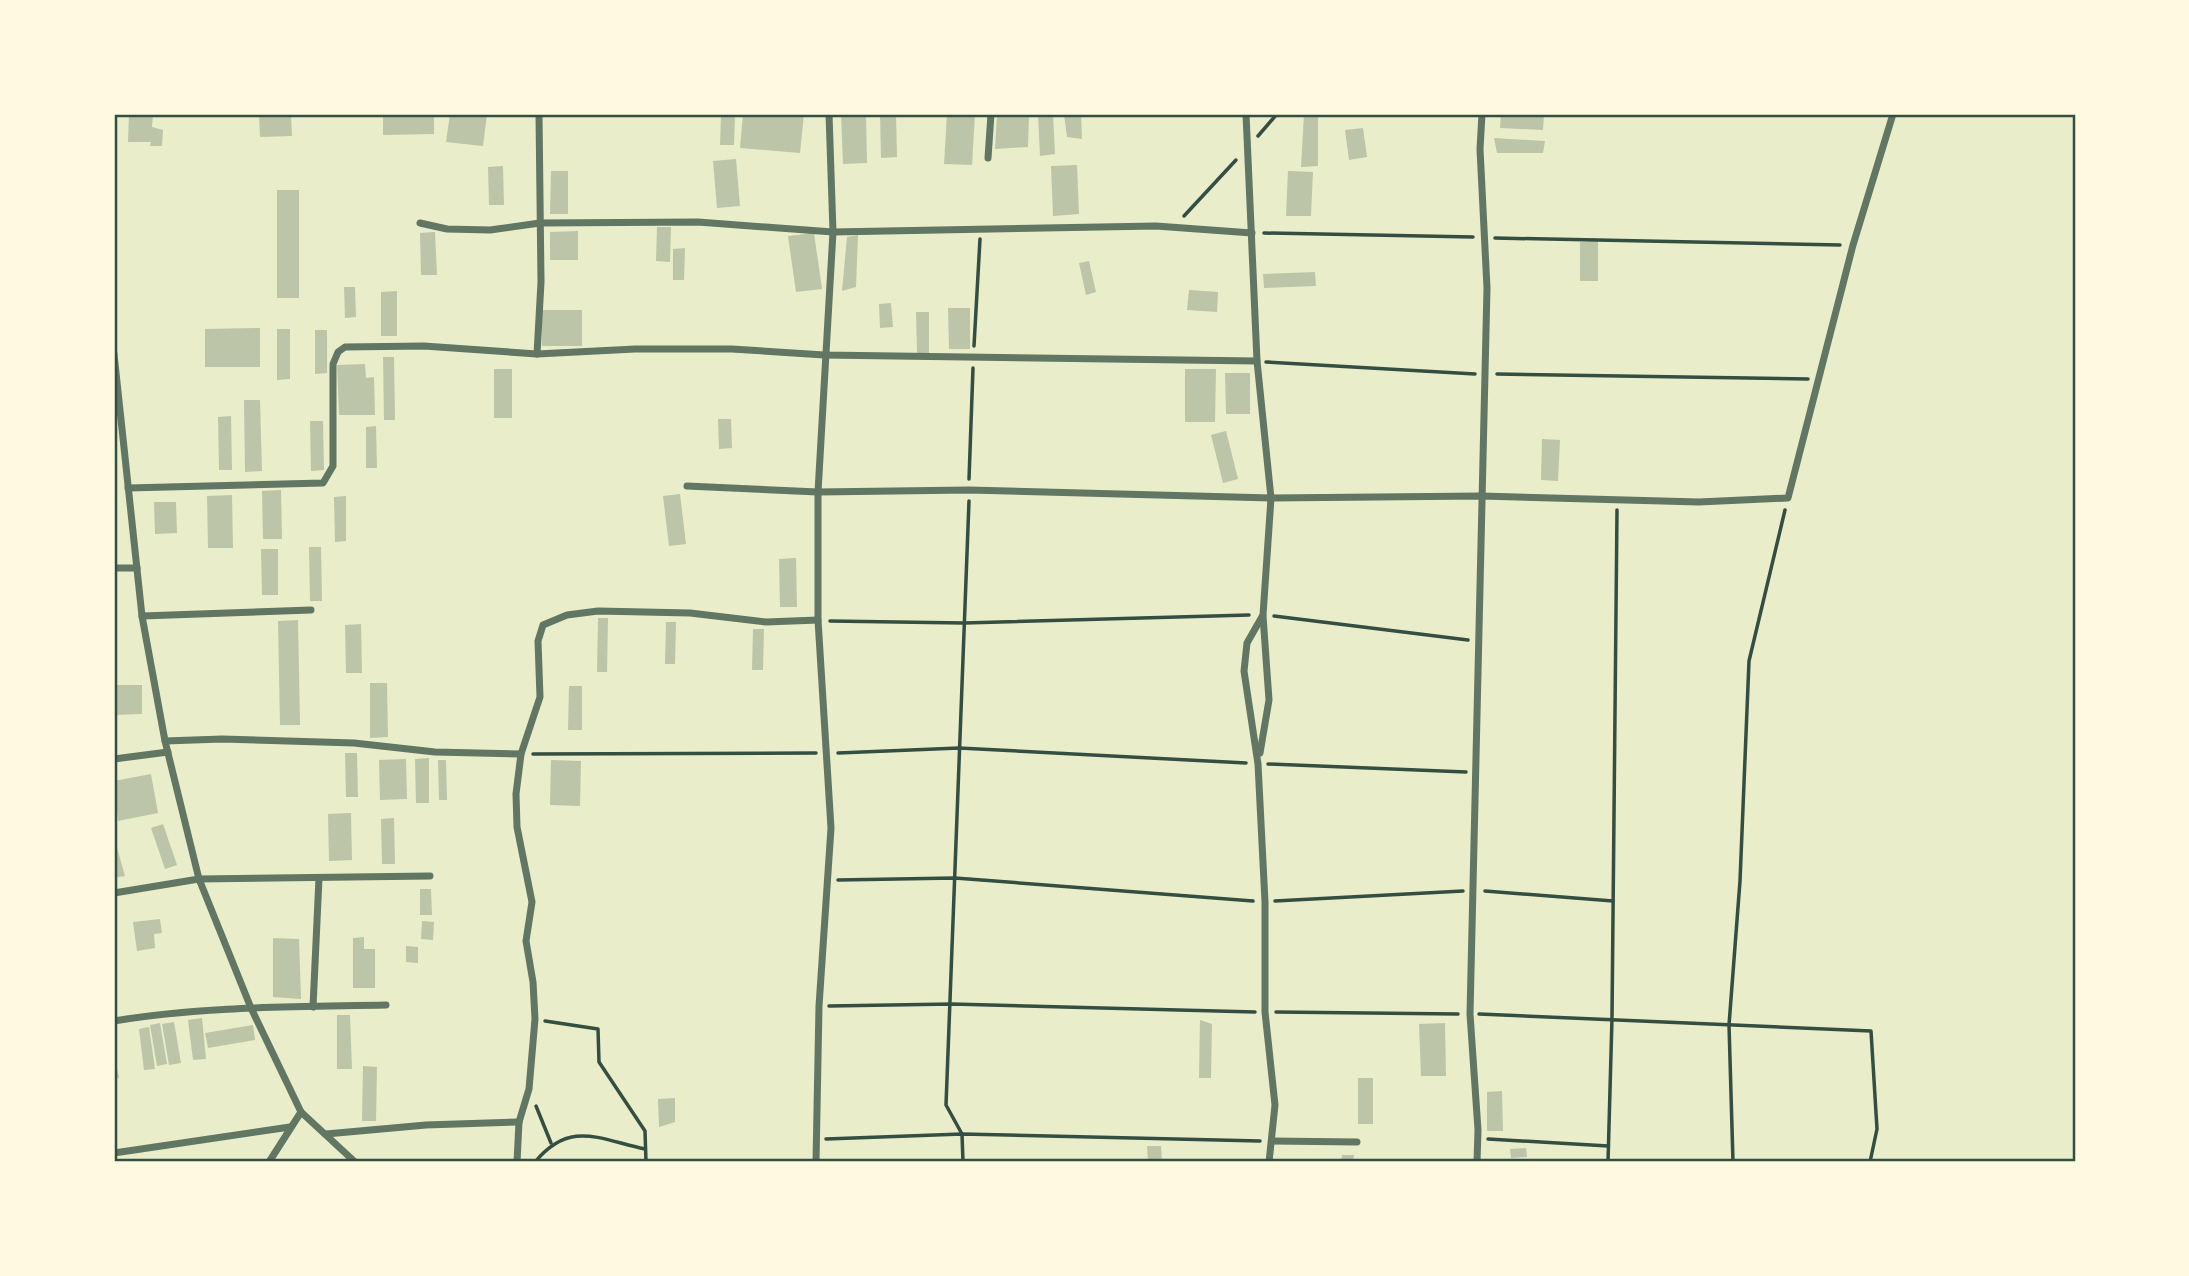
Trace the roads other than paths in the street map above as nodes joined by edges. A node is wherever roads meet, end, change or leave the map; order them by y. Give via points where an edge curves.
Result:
1 (539, 114) edge
2 (829, 114) edge
3 (991, 114) edge
4 (1246, 114) edge
5 (1482, 114) edge
6 (1893, 114) edge
7 (988, 158) dead end
8 (420, 223) dead end
9 (540, 223) junction
10 (833, 232) junction
11 (1252, 233) junction
12 (114, 354) edge
13 (537, 354) junction
14 (824, 355) junction
15 (1258, 361) junction
16 (114, 437) edge
17 (124, 438) junction
18 (687, 486) dead end
19 (128, 488) junction
20 (818, 492) junction
21 (1481, 496) junction
22 (1271, 499) junction
23 (114, 568) edge
24 (137, 568) junction
25 (311, 610) dead end
26 (1263, 615) junction
27 (142, 617) junction
28 (817, 620) junction
29 (165, 741) junction
30 (168, 752) junction
31 (521, 754) junction
32 (114, 759) edge
33 (1258, 764) junction
34 (430, 876) dead end
35 (319, 878) junction
36 (199, 879) junction
37 (114, 892) edge
38 (386, 1005) dead end
39 (313, 1007) junction
40 (251, 1008) junction
41 (114, 1021) edge
42 (301, 1112) junction
43 (519, 1122) junction
44 (290, 1127) junction
45 (326, 1134) junction
46 (1272, 1141) junction
47 (1357, 1142) dead end
48 (114, 1153) edge
49 (270, 1162) edge
50 (355, 1162) edge
51 (517, 1162) edge
52 (816, 1162) edge
53 (1269, 1162) edge
54 (1477, 1162) edge

1 - 9 street
2 - 10 street
3 - 7 street
4 - 11 street
5 - 21 street via 1486,237
6 - 21 street via 1853,245 1788,498 1734,502
8 - 9 street via 490,230
9 - 10 street via 698,222
9 - 13 street
10 - 11 street via 1174,227
10 - 14 street
11 - 15 street
12 - 17 street
13 - 14 street via 635,349
13 - 19 street via 424,346 345,347 333,364 333,466 323,483
14 - 15 street
14 - 20 street
15 - 22 street
16 - 17 street
17 - 19 street
18 - 20 street
19 - 24 street
20 - 22 street via 969,490
20 - 28 street
21 - 22 street
21 - 54 street via 1469,1014
22 - 26 street
23 - 24 street
24 - 27 street
25 - 27 street
26 - 33 street via 1269,700
26 - 33 street via 1244,657
27 - 29 street
28 - 31 street via 766,622 690,613 598,611 548,621 538,641 540,697
28 - 52 street via 831,828 819,1006
29 - 30 street
29 - 31 street via 354,743 435,752
30 - 32 street
30 - 36 street
31 - 43 street via 516,827 531,902 526,942 535,1019 529,1089
33 - 46 street via 1265,1012 1274,1083
34 - 35 street
35 - 36 street
35 - 39 street
36 - 37 street
36 - 40 street
38 - 39 street
39 - 40 street
40 - 41 street
40 - 42 street
42 - 44 street
42 - 45 street
43 - 45 street
43 - 51 street
44 - 48 street
44 - 49 street
45 - 50 street
46 - 47 street
46 - 53 street

